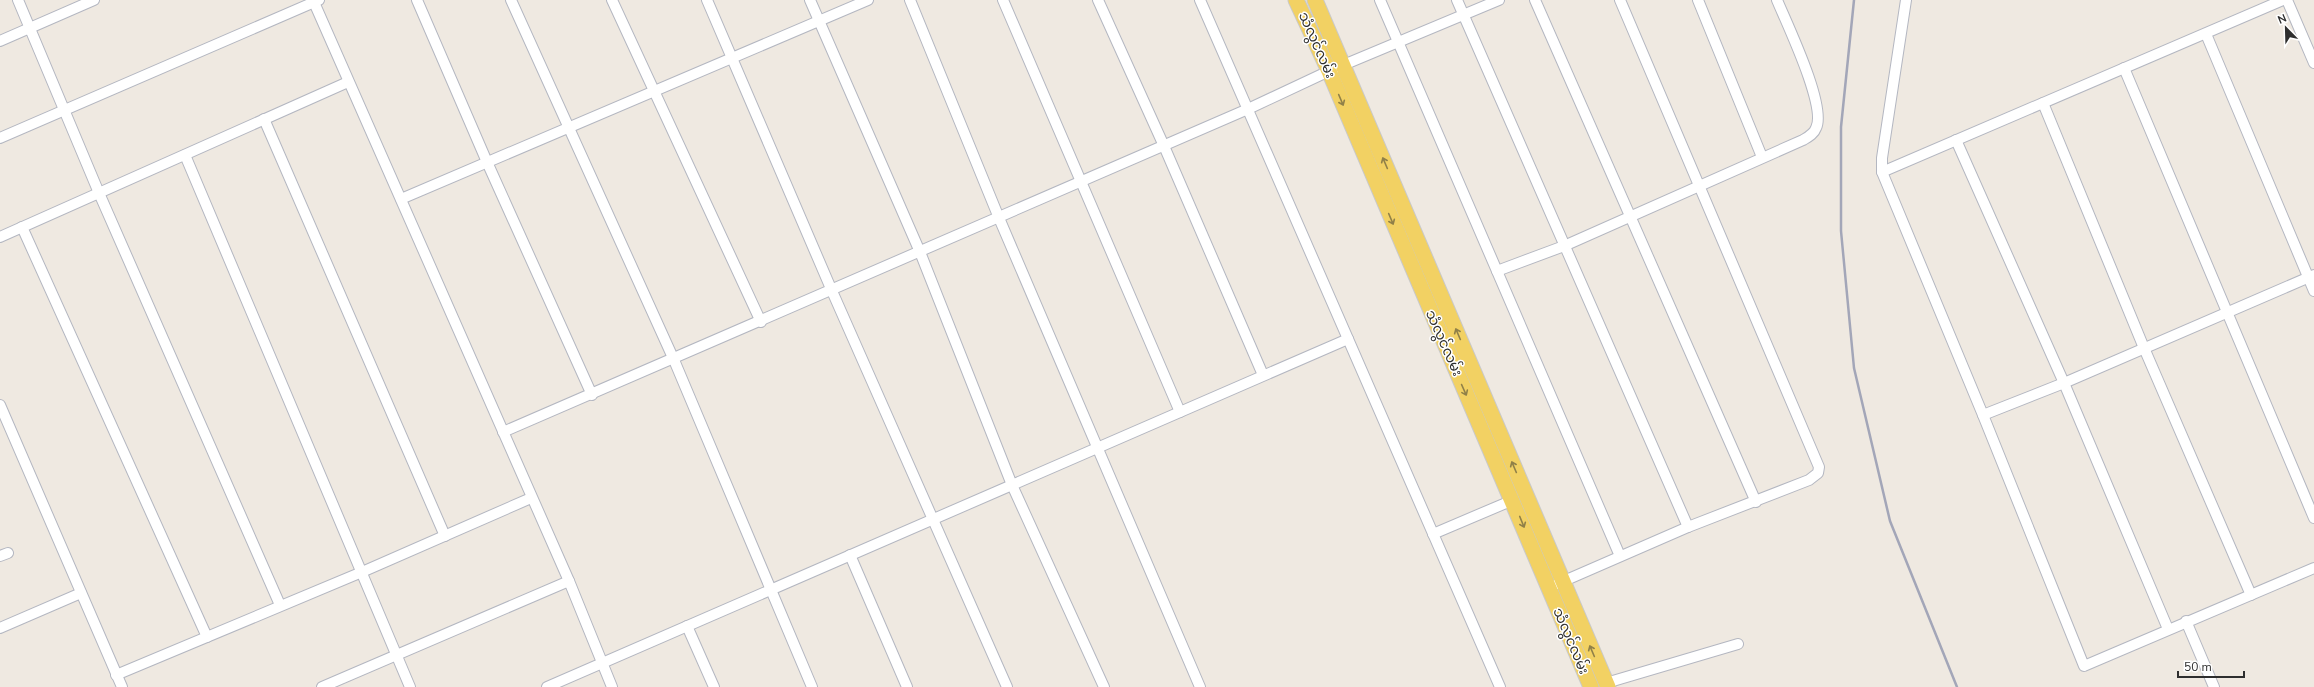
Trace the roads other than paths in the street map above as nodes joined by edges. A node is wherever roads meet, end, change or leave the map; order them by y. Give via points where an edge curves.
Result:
1 (18, 0) edge
2 (94, 0) edge
3 (417, 0) edge
4 (511, 0) edge
5 (612, 0) edge
6 (707, 0) edge
7 (810, 0) edge
8 (868, 0) edge
9 (910, 0) edge
10 (1003, 0) edge
11 (1098, 0) edge
12 (1200, 0) edge
13 (1296, 0) edge
14 (1315, 0) edge
15 (1380, 0) edge
16 (1457, 0) edge
17 (1499, 0) edge
18 (1535, 0) edge
19 (1620, 0) edge
20 (1698, 0) edge
21 (1777, 0) edge
22 (1906, 0) edge
23 (2283, 0) edge
24 (2287, 0) edge
25 (315, 1) edge
26 (1464, 15) junction
27 (820, 21) junction
28 (30, 28) junction
29 (2206, 34) junction
30 (0, 41) edge
31 (1399, 43) junction
32 (732, 58) junction
33 (2314, 63) edge
34 (1344, 67) junction
35 (2124, 68) junction
36 (1329, 71) junction
37 (348, 82) junction
38 (653, 92) junction
39 (2043, 103) junction
40 (1248, 109) junction
41 (65, 110) junction
42 (264, 119) junction
43 (568, 128) junction
44 (0, 138) edge
45 (1956, 140) junction
46 (1164, 146) junction
47 (185, 154) junction
48 (1762, 157) junction
49 (487, 162) junction
50 (1882, 172) junction
51 (1083, 181) junction
52 (1699, 186) junction
53 (99, 193) junction
54 (401, 199) junction
55 (1630, 216) junction
56 (999, 218) junction
57 (22, 227) junction
58 (0, 237) edge
59 (1564, 246) junction
60 (920, 252) junction
61 (1497, 271) junction
62 (2311, 276) edge
63 (832, 291) junction
64 (2314, 291) edge
65 (2226, 312) junction
66 (761, 322) junction
67 (1348, 338) junction
68 (2144, 348) junction
69 (674, 360) junction
70 (1263, 375) junction
71 (2064, 383) junction
72 (592, 395) junction
73 (0, 405) edge
74 (1180, 412) junction
75 (1983, 415) junction
76 (503, 432) junction
77 (1097, 448) junction
78 (1012, 485) junction
79 (531, 498) junction
80 (1512, 500) junction
81 (1756, 502) junction
82 (2314, 518) edge
83 (932, 520) junction
84 (1688, 527) junction
85 (1434, 534) junction
86 (445, 536) junction
87 (850, 555) junction
88 (1620, 556) junction
89 (2314, 568) edge
90 (362, 572) junction
91 (569, 581) junction
92 (1563, 582) junction
93 (1548, 588) junction
94 (770, 590) junction
95 (81, 593) junction
96 (2251, 595) junction
97 (280, 605) junction
98 (2186, 622) junction
99 (687, 626) junction
100 (0, 628) edge
101 (2168, 629) junction
102 (207, 637) junction
103 (1738, 644) dead end
104 (397, 655) junction
105 (602, 663) junction
106 (116, 675) junction
107 (1607, 685) edge
108 (122, 687) edge
109 (322, 687) edge
110 (410, 687) edge
111 (548, 687) edge
112 (612, 687) edge
113 (714, 687) edge
114 (812, 687) edge
115 (907, 687) edge
116 (1007, 687) edge
117 (1104, 687) edge
118 (1200, 687) edge
119 (1500, 687) edge
120 (1591, 687) edge
121 (2214, 687) edge

1 - 28 street
2 - 28 street
3 - 49 street
4 - 43 street
5 - 38 street
6 - 32 street
7 - 27 street
8 - 27 street
9 - 56 street
10 - 51 street
11 - 46 street
12 - 40 street
13 - 36 main road, သံလွင်လမ်း
14 - 34 main road, သံလွင်လမ်း
15 - 31 street
16 - 26 street
17 - 26 street
18 - 55 street
19 - 52 street
20 - 48 street
21 - 48 street via 1813,87 1817,103 1817,127 1803,140
22 - 50 street
23 - 29 street
24 - 33 street
25 - 37 street
25 - 41 street
26 - 31 street
26 - 59 street
27 - 32 street
27 - 60 street
28 - 30 street
28 - 41 street
29 - 35 street
29 - 62 street
31 - 34 street
31 - 61 street
32 - 38 street
32 - 63 street
34 - 36 street
92 -> 34 main road, သံလွင်လမ်း
35 - 39 street
35 - 65 street
36 - 40 street
36 -> 80 main road, သံလွင်လမ်း
37 - 42 street
37 - 54 street
38 - 43 street
38 - 66 street
39 - 45 street
39 - 68 street
40 - 46 street
40 - 67 street
41 - 44 street
41 - 53 street
42 - 47 street
42 - 86 street
43 - 49 street
43 - 69 street
45 - 50 street
45 - 71 street
46 - 51 street
46 - 70 street
47 - 53 street
47 - 90 street
48 - 52 street
49 - 54 street
49 - 72 street
50 - 75 street
51 - 56 street
51 - 74 street
52 - 55 street
52 - 81 street via 1819,467 1818,473 1809,480
53 - 57 street
53 - 97 street
54 - 76 street
55 - 59 street
55 - 81 street
56 - 60 street
56 - 77 street
57 - 58 street
57 - 102 street
59 - 61 street
59 - 84 street
60 - 63 street
60 - 78 street
61 - 88 street
62 - 64 street
62 - 65 street
63 - 66 street
63 - 83 street
65 - 68 street
65 - 82 street
66 - 69 street
67 - 70 street
67 - 85 street
68 - 71 street
68 - 96 street
69 - 72 street
69 - 94 street
70 - 74 street
71 - 75 street
71 - 101 street
72 - 76 street
73 - 95 street
74 - 77 street
75 - 101 street via 2084,666
76 - 79 street
77 - 78 street
77 - 118 street
78 - 83 street
78 - 117 street
79 - 86 street
79 - 91 street
80 - 85 street
80 -> 93 main road, သံလွင်လမ်း
81 - 84 street
83 - 87 street
83 - 116 street
84 - 88 street
85 - 119 street
86 - 90 street
87 - 94 street
87 - 115 street
88 - 92 street
89 - 96 street
90 - 97 street
90 - 104 street
91 - 104 street
91 - 105 street
92 - 93 street
107 -> 92 main road, သံလွင်လမ်း
93 - 120 main road, သံလွင်လမ်း
94 - 99 street
94 - 114 street
95 - 100 street
95 - 106 street
96 - 98 street
97 - 102 street
98 - 101 street
98 - 121 street
99 - 105 street
99 - 113 street
102 - 106 street
103 - 107 street
104 - 109 street
104 - 110 street
105 - 111 street
105 - 112 street
106 - 108 street

